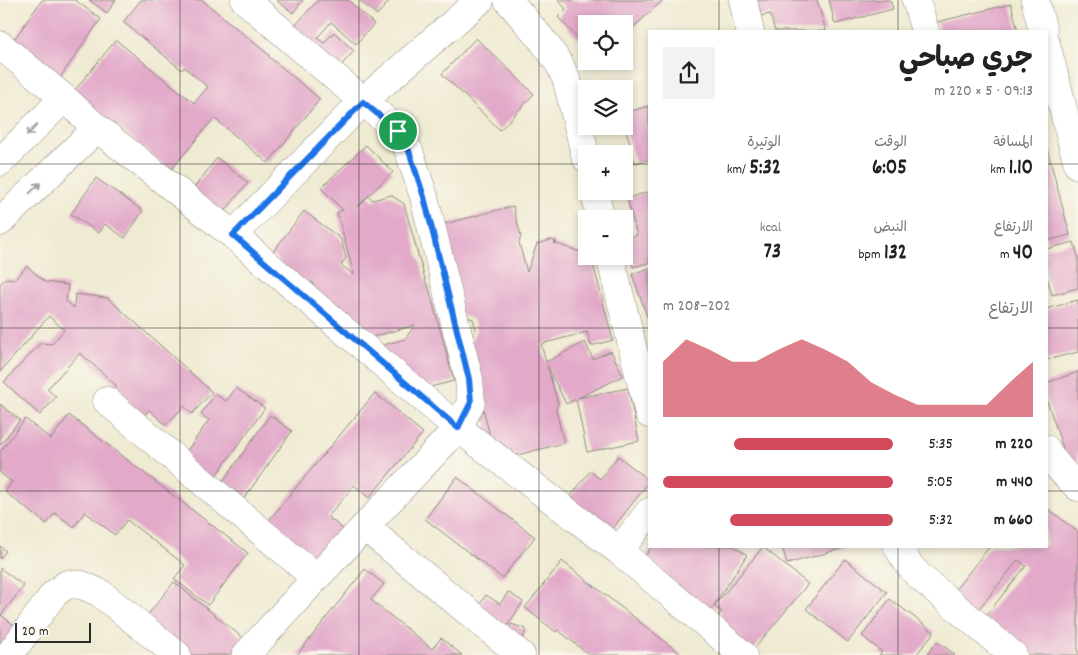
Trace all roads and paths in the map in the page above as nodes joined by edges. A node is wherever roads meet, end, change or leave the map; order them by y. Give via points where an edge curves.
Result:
1 (244, 0) edge
2 (480, 0) edge
3 (508, 0) edge
4 (743, 0) edge
5 (916, 0) edge
6 (1035, 0) edge
7 (750, 30) edge
8 (925, 30) edge
9 (1043, 30) edge
10 (0, 45) edge
11 (1048, 52) edge
12 (64, 98) junction
13 (363, 102) junction
14 (97, 128) junction
15 (583, 145) edge
16 (0, 162) edge
17 (1078, 165) edge
18 (0, 222) edge
19 (233, 235) junction
20 (612, 265) edge
21 (107, 401) dead end
22 (648, 410) edge
23 (458, 428) junction
24 (1048, 453) edge
25 (1078, 487) edge
26 (648, 513) edge
27 (365, 527) junction
28 (898, 548) edge
29 (618, 551) junction
30 (316, 578) junction
31 (731, 651) edge
32 (249, 654) edge
33 (9, 655) edge
34 (177, 655) edge
35 (521, 655) edge
36 (1013, 655) edge

1 - 13 street
2 - 13 street
3 - 15 street via 560,65 568,82
4 - 7 street
5 - 8 street
6 - 9 street
10 - 12 street
11 - 17 street
12 - 14 street
12 -> 16 street
13 - 19 street
13 - 23 street via 398,131 409,151 424,197 469,379 471,402
18 -> 14 street
14 - 19 street
19 - 23 street
20 - 22 street
21 - 30 street
23 - 27 street
23 - 29 street
24 - 25 street via 1058,468
26 - 29 street
27 - 30 street
27 - 35 street
28 - 36 street via 919,576
29 - 31 street
30 - 32 street
33 - 34 street via 54,594 67,584 82,585 100,593

